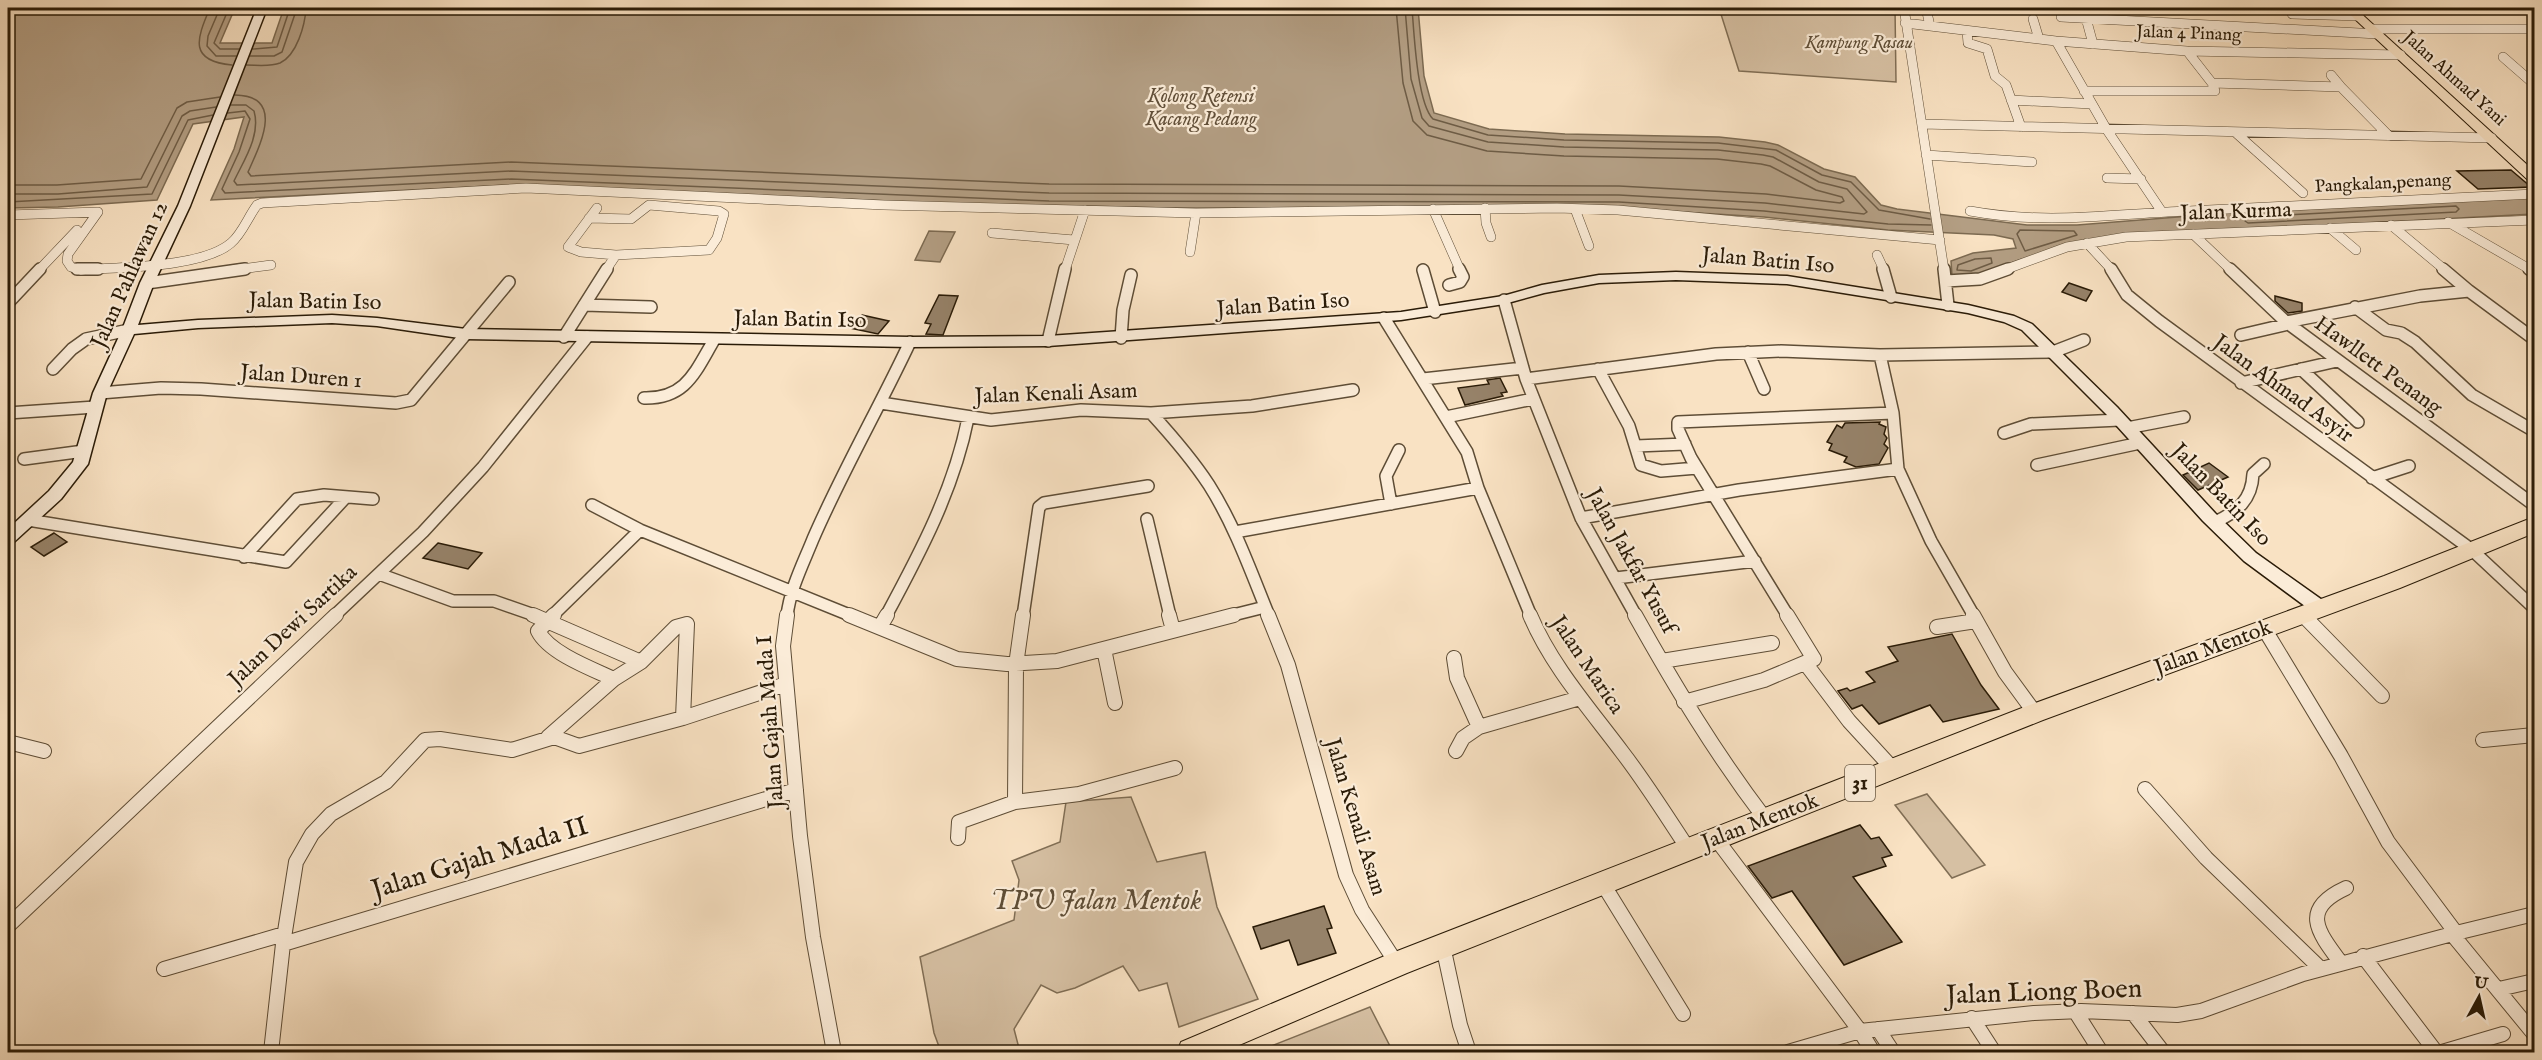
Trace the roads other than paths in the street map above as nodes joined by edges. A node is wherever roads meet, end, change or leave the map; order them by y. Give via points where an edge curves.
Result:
1 (262, 8) edge
2 (1904, 8) edge
3 (1926, 8) edge
4 (2518, 8) edge
5 (2535, 9) edge
6 (2354, 12) edge
7 (2292, 14) dead end
8 (2061, 17) dead end
9 (2086, 18) junction
10 (2033, 19) dead end
11 (1905, 23) junction
12 (1930, 26) junction
13 (2535, 29) edge
14 (1967, 31) junction
15 (2375, 31) junction
16 (2039, 39) junction
17 (2056, 41) junction
18 (2093, 44) junction
19 (2187, 51) junction
20 (2401, 55) junction
21 (2503, 57) dead end
22 (2331, 75) dead end
23 (2212, 83) junction
24 (2535, 84) edge
25 (2341, 87) junction
26 (2084, 91) junction
27 (2011, 100) junction
28 (2092, 104) junction
29 (1922, 124) junction
30 (2021, 127) junction
31 (2107, 130) junction
32 (2236, 133) junction
33 (2389, 136) junction
34 (2492, 138) junction
35 (1926, 154) junction
36 (2032, 162) dead end
37 (2107, 178) dead end
38 (2535, 178) edge
39 (2140, 179) junction
40 (2303, 193) dead end
41 (2535, 194) edge
42 (597, 208) dead end
43 (1485, 208) junction
44 (1433, 209) junction
45 (1575, 209) junction
46 (1085, 210) junction
47 (1970, 211) dead end
48 (94, 212) junction
49 (2162, 212) junction
50 (1196, 213) junction
51 (8, 215) edge
52 (589, 218) junction
53 (2535, 220) edge
54 (2447, 222) junction
55 (2391, 225) junction
56 (2330, 228) junction
57 (992, 233) dead end
58 (2193, 234) junction
59 (1491, 237) dead end
60 (1940, 237) junction
61 (1074, 240) junction
62 (2087, 243) junction
63 (1589, 246) dead end
64 (2356, 250) dead end
65 (1190, 252) dead end
66 (616, 255) junction
67 (1877, 255) dead end
68 (158, 264) junction
69 (271, 265) dead end
70 (1423, 270) dead end
71 (2535, 272) edge
72 (1131, 275) dead end
73 (1946, 281) junction
74 (509, 282) dead end
75 (147, 283) junction
76 (1449, 285) dead end
77 (2469, 291) junction
78 (1891, 297) junction
79 (1504, 300) junction
80 (8, 303) edge
81 (584, 305) junction
82 (1948, 305) junction
83 (2355, 307) junction
84 (651, 308) dead end
85 (1436, 312) junction
86 (1384, 318) junction
87 (2287, 323) junction
88 (129, 330) junction
89 (466, 334) junction
90 (2241, 335) dead end
91 (564, 337) junction
92 (586, 338) junction
93 (1121, 338) junction
94 (2535, 339) edge
95 (714, 340) junction
96 (2084, 340) dead end
97 (1047, 341) junction
98 (910, 342) junction
99 (1748, 352) junction
100 (2053, 352) junction
101 (1881, 354) junction
102 (2337, 361) junction
103 (53, 369) dead end
104 (1598, 369) junction
105 (2301, 369) junction
106 (1524, 374) junction
107 (1423, 380) junction
108 (2241, 383) junction
109 (1764, 389) dead end
110 (1353, 390) dead end
111 (100, 393) junction
112 (644, 398) dead end
113 (1533, 399) junction
114 (881, 403) junction
115 (95, 407) junction
116 (8, 413) edge
117 (1151, 413) junction
118 (1893, 414) junction
119 (1446, 417) junction
120 (2184, 417) dead end
121 (968, 418) junction
122 (2358, 422) dead end
123 (2124, 424) junction
124 (2535, 430) edge
125 (2004, 433) dead end
126 (2140, 442) junction
127 (1685, 444) junction
128 (1636, 446) junction
129 (84, 450) junction
130 (1399, 450) dead end
131 (24, 459) dead end
132 (2264, 464) dead end
133 (2037, 465) dead end
134 (2409, 466) dead end
135 (1697, 468) junction
136 (1898, 470) junction
137 (2372, 478) junction
138 (1148, 486) dead end
139 (1478, 488) junction
140 (1713, 494) junction
141 (346, 497) junction
142 (373, 499) dead end
143 (1391, 504) junction
144 (591, 505) dead end
145 (2535, 505) edge
146 (1581, 518) junction
147 (1147, 519) dead end
148 (28, 520) junction
149 (2214, 522) junction
150 (2535, 525) edge
151 (640, 530) junction
152 (1235, 532) junction
153 (8, 538) edge
154 (2472, 550) junction
155 (244, 557) junction
156 (1755, 561) junction
157 (379, 574) junction
158 (1616, 578) junction
159 (792, 591) junction
160 (1265, 607) junction
161 (2535, 608) edge
162 (2310, 611) junction
163 (547, 620) junction
164 (1976, 621) junction
165 (880, 627) junction
166 (1937, 627) dead end
167 (1173, 630) junction
168 (2265, 630) junction
169 (1772, 643) dead end
170 (1104, 649) junction
171 (1454, 658) dead end
172 (1662, 661) junction
173 (641, 662) junction
174 (1810, 662) junction
175 (1016, 665) junction
176 (614, 679) junction
177 (786, 684) junction
178 (2382, 696) dead end
179 (1580, 698) junction
180 (1684, 702) junction
181 (1115, 703) dead end
182 (2035, 713) junction
183 (683, 718) junction
184 (1479, 727) junction
185 (2535, 735) edge
186 (549, 737) junction
187 (2483, 740) dead end
188 (8, 742) edge
189 (44, 751) dead end
190 (1456, 751) dead end
191 (1175, 768) dead end
192 (1894, 770) junction
193 (2145, 789) dead end
194 (796, 790) junction
195 (1015, 802) junction
196 (1766, 820) junction
197 (958, 838) dead end
198 (1717, 840) junction
199 (1689, 850) junction
200 (1603, 884) junction
201 (2346, 888) dead end
202 (2535, 914) edge
203 (8, 926) edge
204 (2454, 934) junction
205 (284, 939) junction
206 (1443, 946) junction
207 (2363, 957) junction
208 (2341, 963) junction
209 (1397, 964) junction
210 (164, 969) dead end
211 (2321, 969) junction
212 (2535, 981) edge
213 (2499, 989) junction
214 (2075, 1011) junction
215 (2133, 1013) junction
216 (1683, 1014) dead end
217 (1972, 1018) junction
218 (1878, 1029) junction
219 (1860, 1031) junction
220 (2503, 1034) dead end
221 (2535, 1034) edge
222 (272, 1053) edge
223 (834, 1053) edge
224 (1191, 1053) edge
225 (1469, 1053) edge
226 (1788, 1053) edge
227 (1873, 1053) edge
228 (1893, 1053) edge
229 (1994, 1053) edge
230 (2102, 1053) edge
231 (2163, 1053) edge
232 (2436, 1053) edge
233 (2442, 1053) edge

1 - 68 street, Jalan Pahlawan 12
2 - 11 street
3 - 12 street
4 - 5 street
6 - 7 street
6 - 15 main road, Jalan Ahmad Yani
8 - 9 street
9 - 15 street
9 - 18 street
10 - 16 street
11 - 12 street, Jalan 4 Pinang
11 - 29 street
12 - 14 street, Jalan 4 Pinang
13 - 15 street
14 - 16 street, Jalan 4 Pinang
14 - 27 street via 1968,43 1987,49 1995,76 2003,81
15 - 20 main road, Jalan Ahmad Yani
16 - 17 street, Jalan 4 Pinang
17 - 18 street, Jalan 4 Pinang
17 - 26 street
18 - 19 street, Jalan 4 Pinang
19 - 20 street, Jalan 4 Pinang
19 - 23 street
20 - 34 main road, Jalan Ahmad Yani
21 - 24 street
22 - 25 street
23 - 25 street
23 - 26 street via 2216,90 2211,92
25 - 33 street
26 - 28 street
27 - 28 street
27 - 30 street
28 - 31 street
29 - 30 street
29 - 35 street
30 - 31 street
31 - 32 street
31 - 39 street
32 - 33 street
32 - 40 street
33 - 34 street
34 - 38 main road, Jalan Ahmad Yani
35 - 36 street
35 - 60 street
37 - 39 street
39 - 49 street
41 - 49 street, Pangkalan,penang
42 - 52 street
43 - 44 street
43 - 45 street
43 - 59 street
44 - 50 street
44 - 76 street via 1463,277
45 - 60 street
45 - 63 street
46 - 50 street
46 - 61 street
46 - 68 street via 526,188 342,197 262,203 222,249 201,258
47 - 49 street via 2051,220
48 - 51 street
48 - 68 street via 99,214 68,252 66,265 81,270
48 - 80 street
50 - 65 street
52 - 66 street via 568,243 570,249
52 - 66 street via 631,219 646,206 658,205 724,214 710,250
53 - 54 street, Jalan Kurma
54 - 55 street, Jalan Kurma
54 - 71 street
55 - 56 street, Jalan Kurma
55 - 77 street
56 - 58 street, Jalan Kurma
56 - 64 street
57 - 61 street
58 - 62 street, Jalan Kurma
58 - 87 street
60 - 73 street
61 - 97 street
62 - 73 street, Jalan Kurma via 1980,279
62 - 108 street, Jalan Ahmad Asyir via 2111,269 2127,295
66 - 81 street
67 - 78 street
68 - 75 street, Jalan Pahlawan 12
69 - 75 street
70 - 85 street
72 - 93 street
73 - 82 street
74 - 89 street, Jalan Duren 1
75 - 88 street, Jalan Pahlawan 12
77 - 83 street, Hawllett Penang
77 - 94 street
78 - 79 street, Jalan Batin Iso via 1787,280 1676,276 1589,280
78 - 82 street, Jalan Batin Iso
79 - 85 street, Jalan Batin Iso
79 - 106 street, Jalan Jakfar Yusuf
81 - 84 street
81 - 91 street
82 - 100 street, Jalan Batin Iso via 2019,323 2038,335
83 - 87 street, Hawllett Penang
83 - 124 street via 2386,330 2415,342 2472,395
85 - 86 street, Jalan Batin Iso
86 - 93 street, Jalan Batin Iso
86 - 107 street
87 - 90 street
87 - 102 street, Hawllett Penang
88 - 89 street, Jalan Batin Iso via 218,322 332,319
88 - 103 street via 86,339
88 - 111 street, Jalan Pahlawan 12
89 - 91 street, Jalan Batin Iso
89 - 111 street, Jalan Duren 1 via 415,397 402,403 201,389
91 - 92 street, Jalan Batin Iso
92 - 95 street, Jalan Batin Iso
92 - 157 street, Jalan Dewi Sartika via 483,467
93 - 97 street, Jalan Batin Iso
95 - 98 street, Jalan Batin Iso
95 - 112 street via 675,395 658,400
96 - 100 street
97 - 98 street, Jalan Batin Iso
98 - 114 street, Jalan Gajah Mada I
99 - 101 street
99 - 104 street
99 - 109 street
100 - 101 street
100 - 123 street, Jalan Batin Iso
101 - 118 street
102 - 105 street
102 - 145 street, Hawllett Penang
104 - 106 street
104 - 128 street
105 - 108 street
105 - 122 street
106 - 107 street
106 - 113 street, Jalan Jakfar Yusuf
107 - 119 street
108 - 137 street, Jalan Ahmad Asyir
110 - 117 street via 1255,407
111 - 115 street, Jalan Pahlawan 12
113 - 119 street
113 - 146 street, Jalan Jakfar Yusuf
114 - 121 street, Jalan Kenali Asam
114 - 159 street, Jalan Gajah Mada I via 834,491
115 - 116 street
115 - 129 street, Jalan Pahlawan 12
117 - 121 street, Jalan Kenali Asam via 1081,410 992,420
117 - 152 street, Jalan Kenali Asam via 1181,445 1210,486
118 - 127 street via 1683,420 1677,425
118 - 136 street
119 - 139 street, Jalan Marica via 1467,452
120 - 123 street
121 - 165 street via 942,500
123 - 125 street via 2031,424
123 - 126 street, Jalan Batin Iso
126 - 133 street
126 - 149 street, Jalan Batin Iso
127 - 128 street
127 - 135 street
128 - 135 street via 1645,467 1668,471
129 - 131 street
129 - 148 street, Jalan Pahlawan 12 via 75,472
130 - 143 street via 1385,471
132 - 149 street via 2253,474 2254,488 2248,500 2230,516
134 - 137 street
135 - 140 street
136 - 140 street
136 - 164 street via 1931,541
137 - 154 street, Jalan Ahmad Asyir
138 - 175 street via 1041,505
139 - 143 street
139 - 179 street, Jalan Marica via 1537,631
140 - 146 street
140 - 156 street
141 - 142 street
141 - 155 street via 297,499
141 - 155 street via 287,562
143 - 152 street
144 - 151 street
146 - 158 street, Jalan Jakfar Yusuf
147 - 167 street
148 - 153 street, Jalan Pahlawan 12
148 - 155 street
149 - 162 street, Jalan Batin Iso
150 - 154 highway, Jalan Mentok / 31
151 - 159 street
151 - 163 street
152 - 160 street, Jalan Kenali Asam
154 - 161 street, Jalan Ahmad Asyir
154 - 162 highway, Jalan Mentok / 31
156 - 158 street
156 - 174 street
157 - 163 street via 453,601 494,602
157 - 203 street, Jalan Dewi Sartika
158 - 172 street, Jalan Jakfar Yusuf
159 - 165 street
159 - 177 street, Jalan Gajah Mada I via 783,646
160 - 167 street
160 - 209 street, Jalan Kenali Asam via 1288,665 1346,875 1368,921
162 - 168 highway, Jalan Mentok / 31
162 - 178 street
163 - 173 street
163 - 176 street via 538,631 541,639
164 - 166 street
164 - 182 street via 2016,689
165 - 175 street via 957,659
167 - 170 street
168 - 182 highway, Jalan Mentok / 31
168 - 204 street via 2388,842
169 - 172 street
170 - 175 street via 1057,661
170 - 181 street
171 - 184 street via 1457,678
172 - 180 street, Jalan Jakfar Yusuf
173 - 176 street
173 - 183 street via 676,627 688,625
174 - 180 street via 1764,680
174 - 192 street via 1850,721
175 - 195 street
176 - 186 street
177 - 183 street
177 - 194 street, Jalan Gajah Mada I
179 - 184 street
179 - 199 street, Jalan Marica
180 - 196 street, Jalan Jakfar Yusuf
182 - 192 highway, Jalan Mentok / 31
183 - 186 street via 579,747
184 - 190 street via 1463,738
185 - 187 street
186 - 205 street via 512,750 434,738 421,743 386,782 331,814 312,834 296,862
188 - 189 street
191 - 195 street via 1079,794
192 - 196 highway, Jalan Mentok / 31
193 - 211 street via 2206,858
194 - 205 street, Jalan Gajah Mada II
194 - 223 street, Jalan Gajah Mada I via 813,937
195 - 197 street via 959,822
196 - 198 highway, Jalan Mentok / 31
198 - 199 highway, Jalan Mentok / 31
198 - 219 street
199 - 200 highway, Jalan Mentok / 31
200 - 206 highway, Jalan Mentok / 31
200 - 216 street
201 - 208 street via 2326,899 2317,924
202 - 204 street, Jalan Liong Boen
204 - 207 street, Jalan Liong Boen
204 - 213 street
205 - 210 street, Jalan Gajah Mada II
205 - 222 street
206 - 209 highway, Jalan Mentok / 31
206 - 225 street
207 - 208 street, Jalan Liong Boen
207 - 232 street
208 - 211 street, Jalan Liong Boen
209 - 224 highway, Jalan Mentok / 31
211 - 215 street, Jalan Liong Boen via 2201,1011 2177,1015
212 - 213 street
213 - 221 street
214 - 215 street, Jalan Liong Boen
214 - 217 street, Jalan Liong Boen
214 - 230 street
215 - 231 street
217 - 218 street, Jalan Liong Boen
217 - 229 street
218 - 219 street, Jalan Liong Boen
218 - 228 street
219 - 226 street, Jalan Liong Boen
219 - 227 street
220 - 233 street

